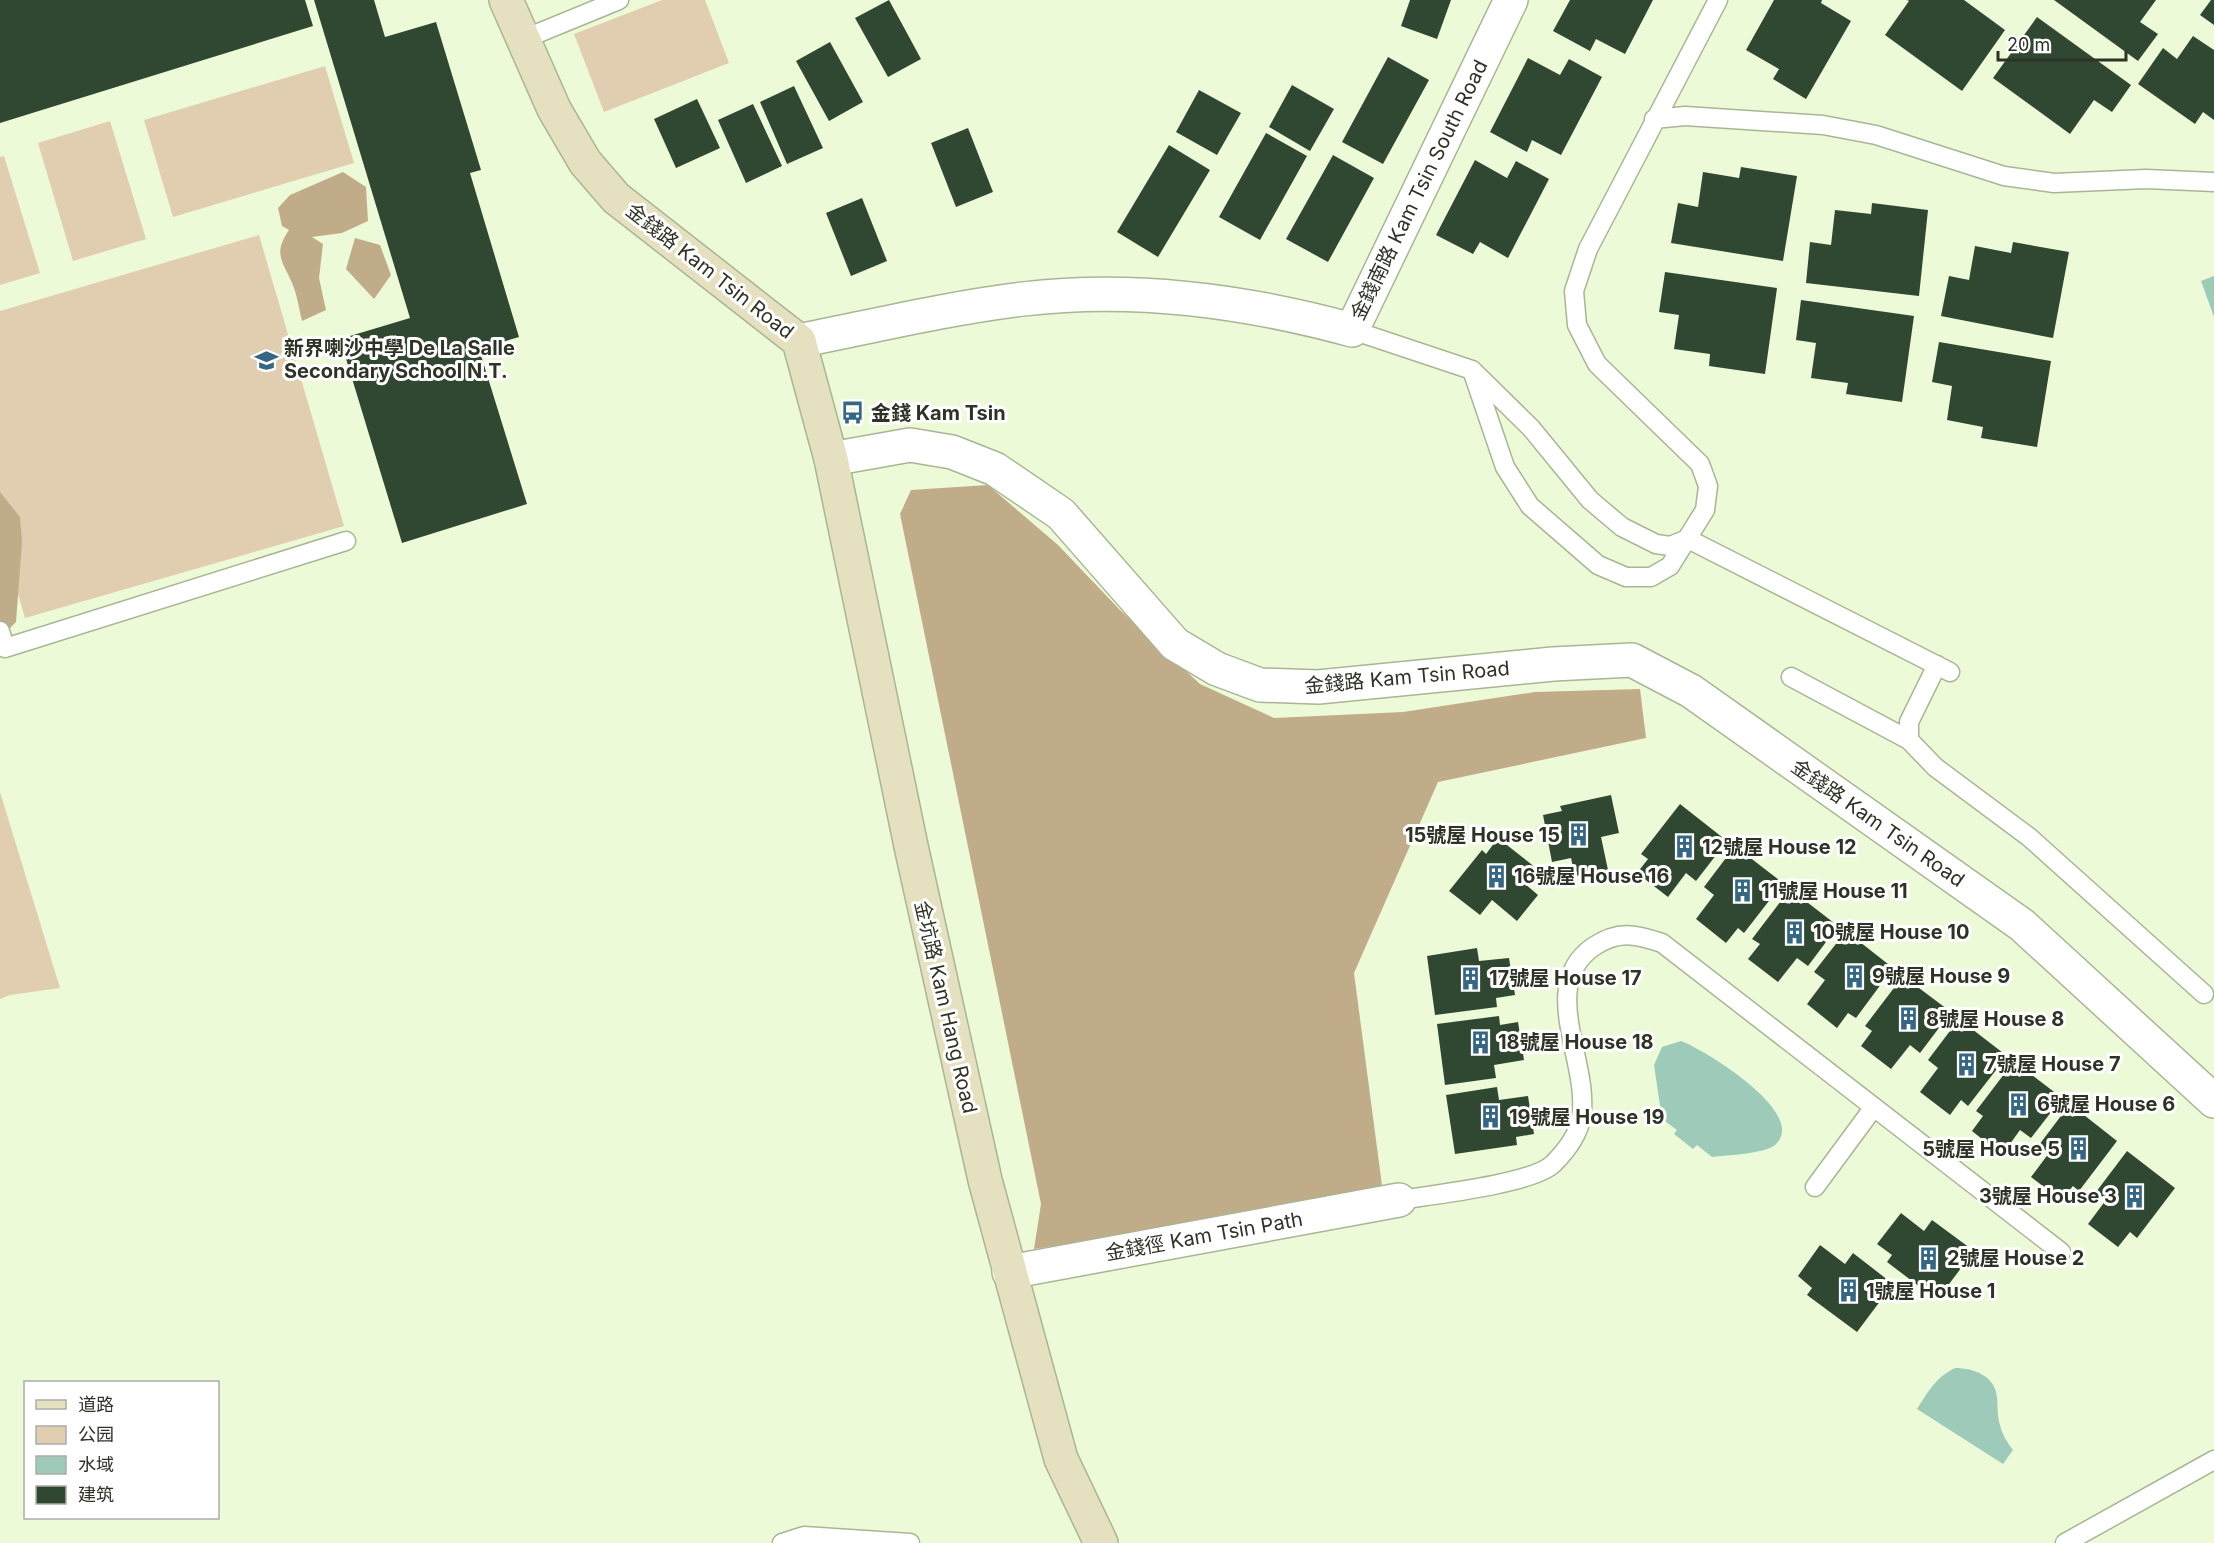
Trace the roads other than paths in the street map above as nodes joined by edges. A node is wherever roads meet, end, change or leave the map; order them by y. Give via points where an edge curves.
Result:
1 (506, 0) edge
2 (619, 0) edge
3 (1511, 0) edge
4 (1718, 0) edge
5 (524, 39) junction
6 (1654, 119) junction
7 (2214, 182) edge
8 (1352, 330) junction
9 (800, 340) junction
10 (1472, 370) junction
11 (831, 459) junction
12 (1688, 539) junction
13 (346, 541) dead end
14 (0, 631) edge
15 (1791, 677) dead end
16 (1909, 740) junction
17 (2204, 994) dead end
18 (2214, 1101) edge
19 (1874, 1107) junction
20 (1815, 1187) dead end
21 (1399, 1200) joint
22 (2061, 1252) dead end
23 (1009, 1272) junction
24 (2214, 1460) edge
25 (782, 1543) edge
26 (910, 1543) edge
27 (1101, 1543) edge
28 (2065, 1543) edge

1 - 5 street, 金錢路 Kam Tsin Road
2 - 5 lane
3 - 8 street, 金錢南路 Kam Tsin South Road
4 - 6 lane
5 - 9 street, 金錢路 Kam Tsin Road via 554,109 585,162 616,198
6 - 7 lane via 1685,116 1823,125 1876,135 2004,176 2054,183 2146,179
6 - 12 lane via 1588,249 1574,291 1577,325 1597,364 1700,464 1708,486 1705,510
8 - 9 street, 金錢南路 Kam Tsin South Road via 1170,295 1093,296 1025,299
8 - 10 lane
9 - 11 street, 金錢路 Kam Tsin Road
10 - 12 lane via 1531,428 1590,500 1623,527 1656,544 1670,546
10 - 12 lane via 1505,467 1530,506 1598,565 1626,577 1651,577 1670,566
11 - 18 street, 金錢路 Kam Tsin Road via 910,445 952,452 995,469 1061,514 1175,644 1217,669 1260,685 1370,684 1553,664 1632,660 1691,691 2022,925
11 - 23 street, 金坑路 Kam Hang Road via 911,846
12 - 16 lane via 1943,668 1909,722
13 - 14 lane via 5,648
15 - 16 lane
16 - 17 lane via 1935,767 2029,837
19 - 20 lane
19 - 21 lane via 1662,943 1635,934 1606,938 1582,955 1568,980 1567,1008 1581,1091 1581,1119 1570,1146 1550,1166 1524,1178
19 - 22 lane
21 - 23 street, 金錢徑 Kam Tsin Path
23 - 27 street, 金坑路 Kam Hang Road via 1061,1459
24 - 28 lane
25 - 26 lane via 804,1536

